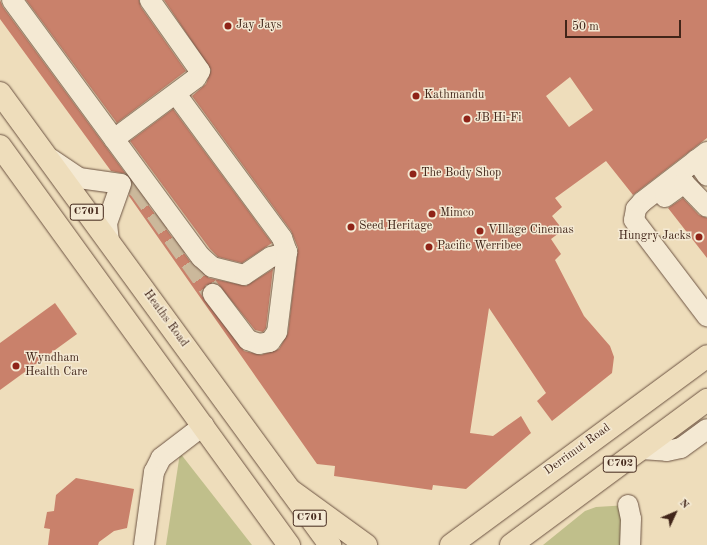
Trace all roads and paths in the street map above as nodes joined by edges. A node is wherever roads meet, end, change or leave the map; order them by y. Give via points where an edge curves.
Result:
1 (12, 0) edge
2 (150, 0) edge
3 (0, 93) edge
4 (176, 94) junction
5 (114, 139) junction
6 (0, 146) edge
7 (44, 154) junction
8 (703, 163) edge
9 (707, 207) edge
10 (639, 227) junction
11 (108, 241) junction
12 (287, 252) junction
13 (213, 294) tunnel mouth
14 (707, 316) edge
15 (707, 356) edge
16 (197, 363) junction
17 (707, 400) edge
18 (204, 424) junction
19 (707, 429) edge
20 (641, 449) junction
21 (290, 490) junction
22 (628, 505) dead end
23 (533, 528) junction
24 (144, 545) edge
25 (289, 545) edge
26 (330, 545) edge
27 (366, 545) edge
28 (451, 545) edge
29 (511, 545) edge
30 (520, 545) edge
31 (630, 545) edge

1 - 5 street
2 - 4 street via 199,66 200,71 196,78
3 - 7 main road, Heaths Road / C701
4 - 5 street
4 - 12 street via 282,238
5 - 12 street via 200,257 212,267 244,275 272,257
6 - 18 main road, C701
7 - 11 main road, Heaths Road / C701
7 - 11 street via 79,178 120,184 107,223
8 - 10 street via 639,206 634,220
9 - 10 street via 684,183 658,202
10 - 14 street
11 - 16 main road, Heaths Road / C701
12 - 13 street via 277,332 270,342 259,344 248,340
15 - 28 main road, Derrimut Road / C702
16 - 18 main road via 212,402 211,415
16 - 21 main road, Heaths Road / C701
17 - 20 main road, C702
18 - 24 street via 161,458 154,472
18 - 25 main road, C701
19 - 20 street via 681,448 667,451
20 - 23 main road, C702
21 - 26 main road, Heaths Road / C701
21 - 27 main road
22 - 31 street
23 - 29 main road, C702
23 - 30 main road

